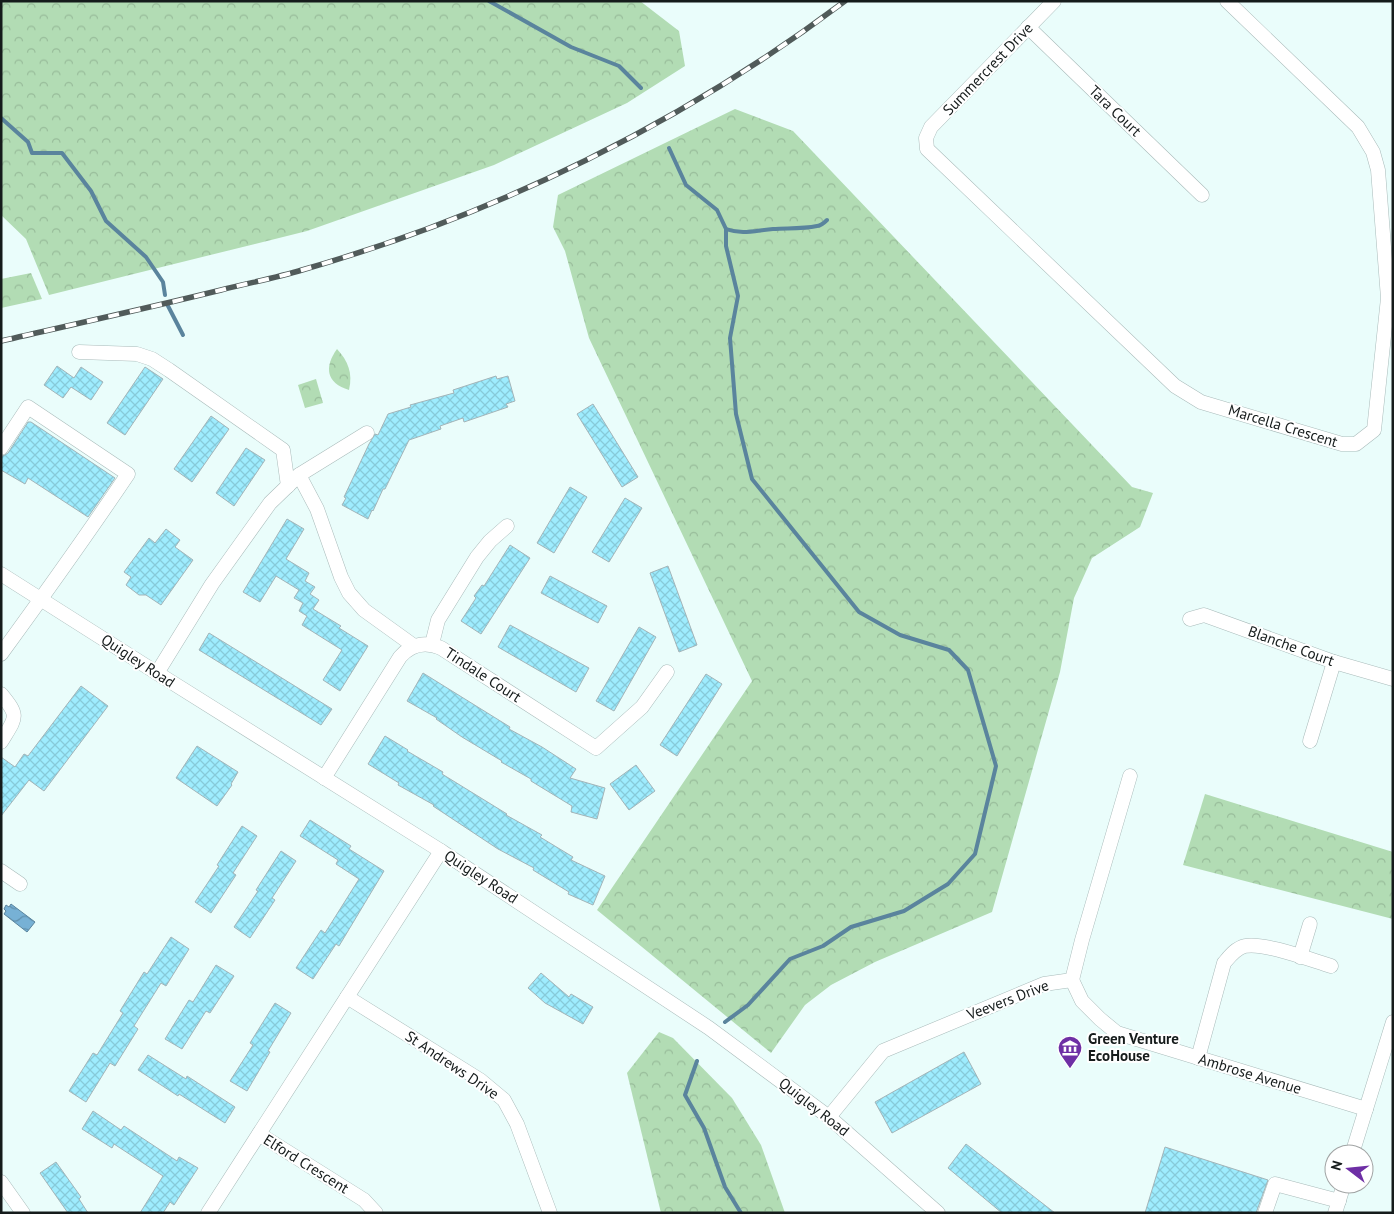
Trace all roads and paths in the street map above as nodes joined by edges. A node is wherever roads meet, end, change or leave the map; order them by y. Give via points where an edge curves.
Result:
1 (1054, 1) edge
2 (1227, 1) edge
3 (1028, 27) junction
4 (926, 138) joint
5 (1202, 195) dead end
6 (1390, 298) edge
7 (79, 352) dead end
8 (367, 433) dead end
9 (1, 448) edge
10 (299, 475) junction
11 (288, 486) junction
12 (507, 526) dead end
13 (1, 574) edge
14 (40, 598) junction
15 (1190, 619) dead end
16 (432, 644) junction
17 (414, 646) junction
18 (1, 654) edge
19 (1334, 662) junction
20 (667, 672) dead end
21 (156, 673) junction
22 (1393, 679) edge
23 (1, 694) edge
24 (1310, 741) dead end
25 (1, 742) edge
26 (1130, 776) dead end
27 (324, 778) junction
28 (441, 851) junction
29 (1, 871) edge
30 (20, 884) dead end
31 (1310, 924) dead end
32 (1300, 957) junction
33 (1331, 966) dead end
34 (1072, 980) junction
35 (347, 997) junction
36 (1393, 1022) edge
37 (1198, 1058) junction
38 (1366, 1109) junction
39 (829, 1117) junction
40 (259, 1134) junction
41 (1355, 1144) edge
42 (1, 1182) edge
43 (1341, 1194) edge
44 (1337, 1207) edge
45 (23, 1213) edge
46 (208, 1213) edge
47 (376, 1213) edge
48 (550, 1213) edge
49 (938, 1213) edge
50 (1265, 1213) edge

1 - 3 street, Summercrest Drive
2 - 6 street, Marcella Crescent via 1366,138 1378,170
3 - 4 street, Summercrest Drive via 931,128
3 - 5 street, Tara Court
4 - 6 street, Marcella Crescent via 927,148 1175,386 1201,402 1342,444 1356,444 1374,430
7 - 11 street via 137,354 164,366 283,450
8 - 10 street
9 - 14 street via 28,407 128,474
10 - 11 street
10 - 17 street via 317,509 349,593 364,610
11 - 21 street via 270,503 212,584
12 - 16 street via 477,557 438,620
13 - 14 street, Quigley Road
14 - 18 street
14 - 21 street, Quigley Road
15 - 19 street, Blanche Court via 1204,615
16 - 17 street, Tindale Court
16 - 20 street, Tindale Court via 596,748 642,707
17 - 27 street via 400,657
19 - 22 street, Blanche Court
19 - 24 street
21 - 27 street, Quigley Road
23 - 25 street via 13,709 14,721
26 - 34 street
27 - 28 street, Quigley Road
28 - 35 street
28 - 39 street, Quigley Road via 709,1028
29 - 30 street
31 - 32 street
32 - 33 street
32 - 37 street via 1257,945 1243,946 1234,951 1224,962
34 - 37 street, Ambrose Avenue via 1082,1000 1117,1033
34 - 39 street, Veevers Drive via 1044,984 882,1051
35 - 40 street
35 - 48 street, St Andrews Drive via 480,1080 504,1100 517,1124
36 - 38 street
37 - 38 street, Ambrose Avenue
38 - 41 street
39 - 49 street, Quigley Road
40 - 46 street
40 - 47 street, Elford Crescent via 364,1200
42 - 45 street
43 - 44 street
44 - 50 street via 1274,1184

